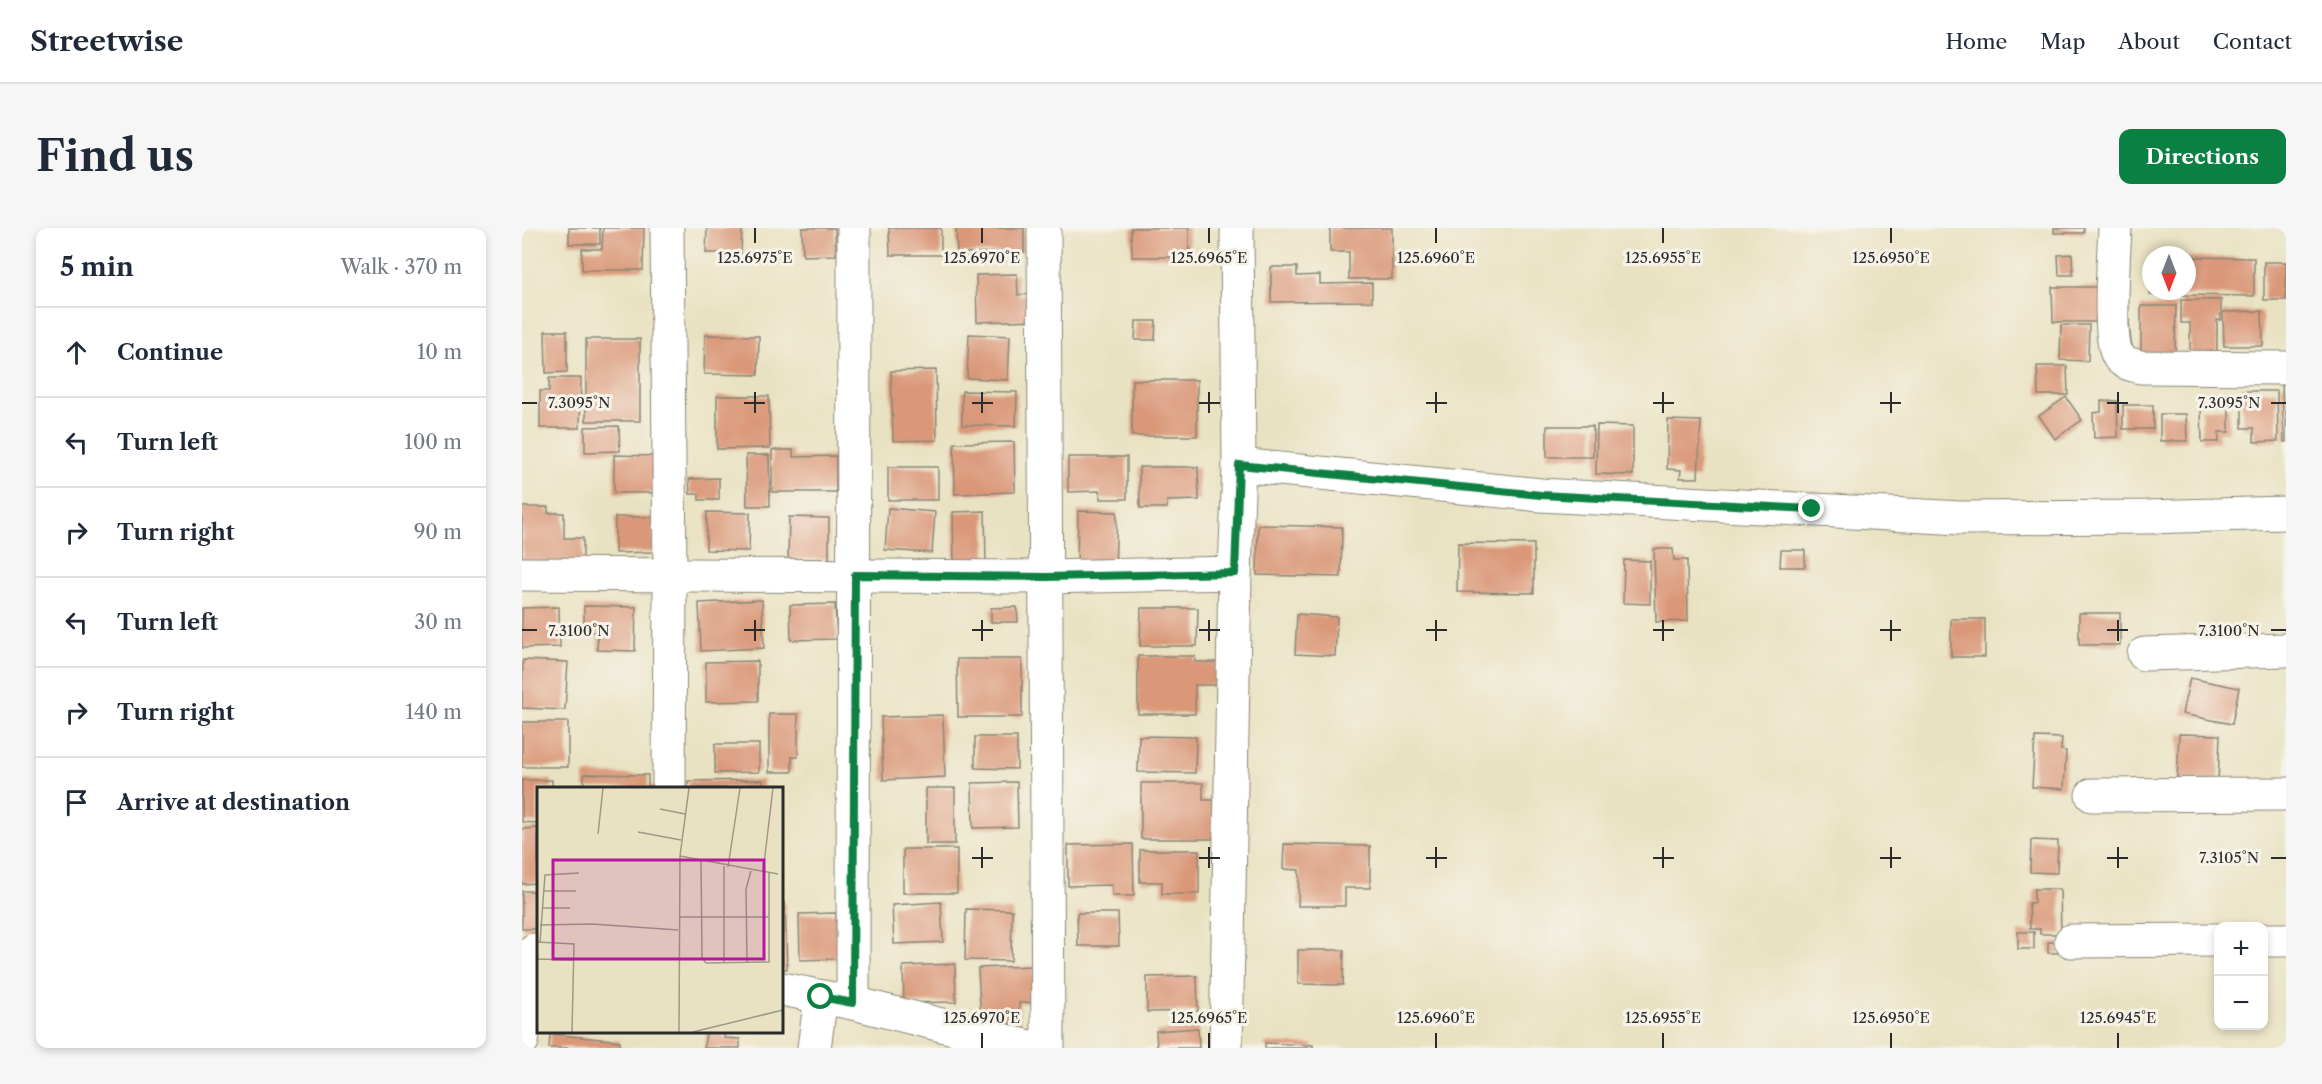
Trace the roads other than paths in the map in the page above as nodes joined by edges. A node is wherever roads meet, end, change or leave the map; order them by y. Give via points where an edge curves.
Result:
1 (667, 228) edge
2 (854, 228) edge
3 (1044, 228) edge
4 (1237, 228) edge
5 (2115, 228) edge
6 (2286, 368) edge
7 (1239, 465) junction
8 (2286, 513) edge
9 (1235, 573) junction
10 (522, 574) edge
11 (855, 575) junction
12 (670, 576) junction
13 (1045, 577) junction
14 (2286, 650) edge
15 (2144, 654) dead end
16 (669, 787) edge
17 (2286, 794) edge
18 (2092, 795) dead end
19 (2214, 940) edge
20 (2268, 940) edge
21 (2286, 940) edge
22 (2070, 941) dead end
23 (531, 949) edge
24 (783, 989) edge
25 (821, 997) junction
26 (853, 1003) junction
27 (522, 1041) edge
28 (814, 1048) edge
29 (1034, 1048) edge
30 (1048, 1048) edge
31 (1226, 1048) edge

1 - 12 street
2 - 11 street
3 - 13 street
4 - 7 street
5 - 6 street via 2112,338 2119,357 2126,363 2140,367
7 - 8 street via 1541,495 1960,518
7 - 9 street
9 - 13 street
9 - 31 street
10 - 12 street
11 - 12 street
11 - 13 street
11 - 26 street
12 - 16 street
13 - 30 street
14 - 15 street
17 - 18 street
19 - 22 street
20 - 21 street
23 - 27 street
24 - 25 street
25 - 26 street
25 - 28 street
26 - 29 street

